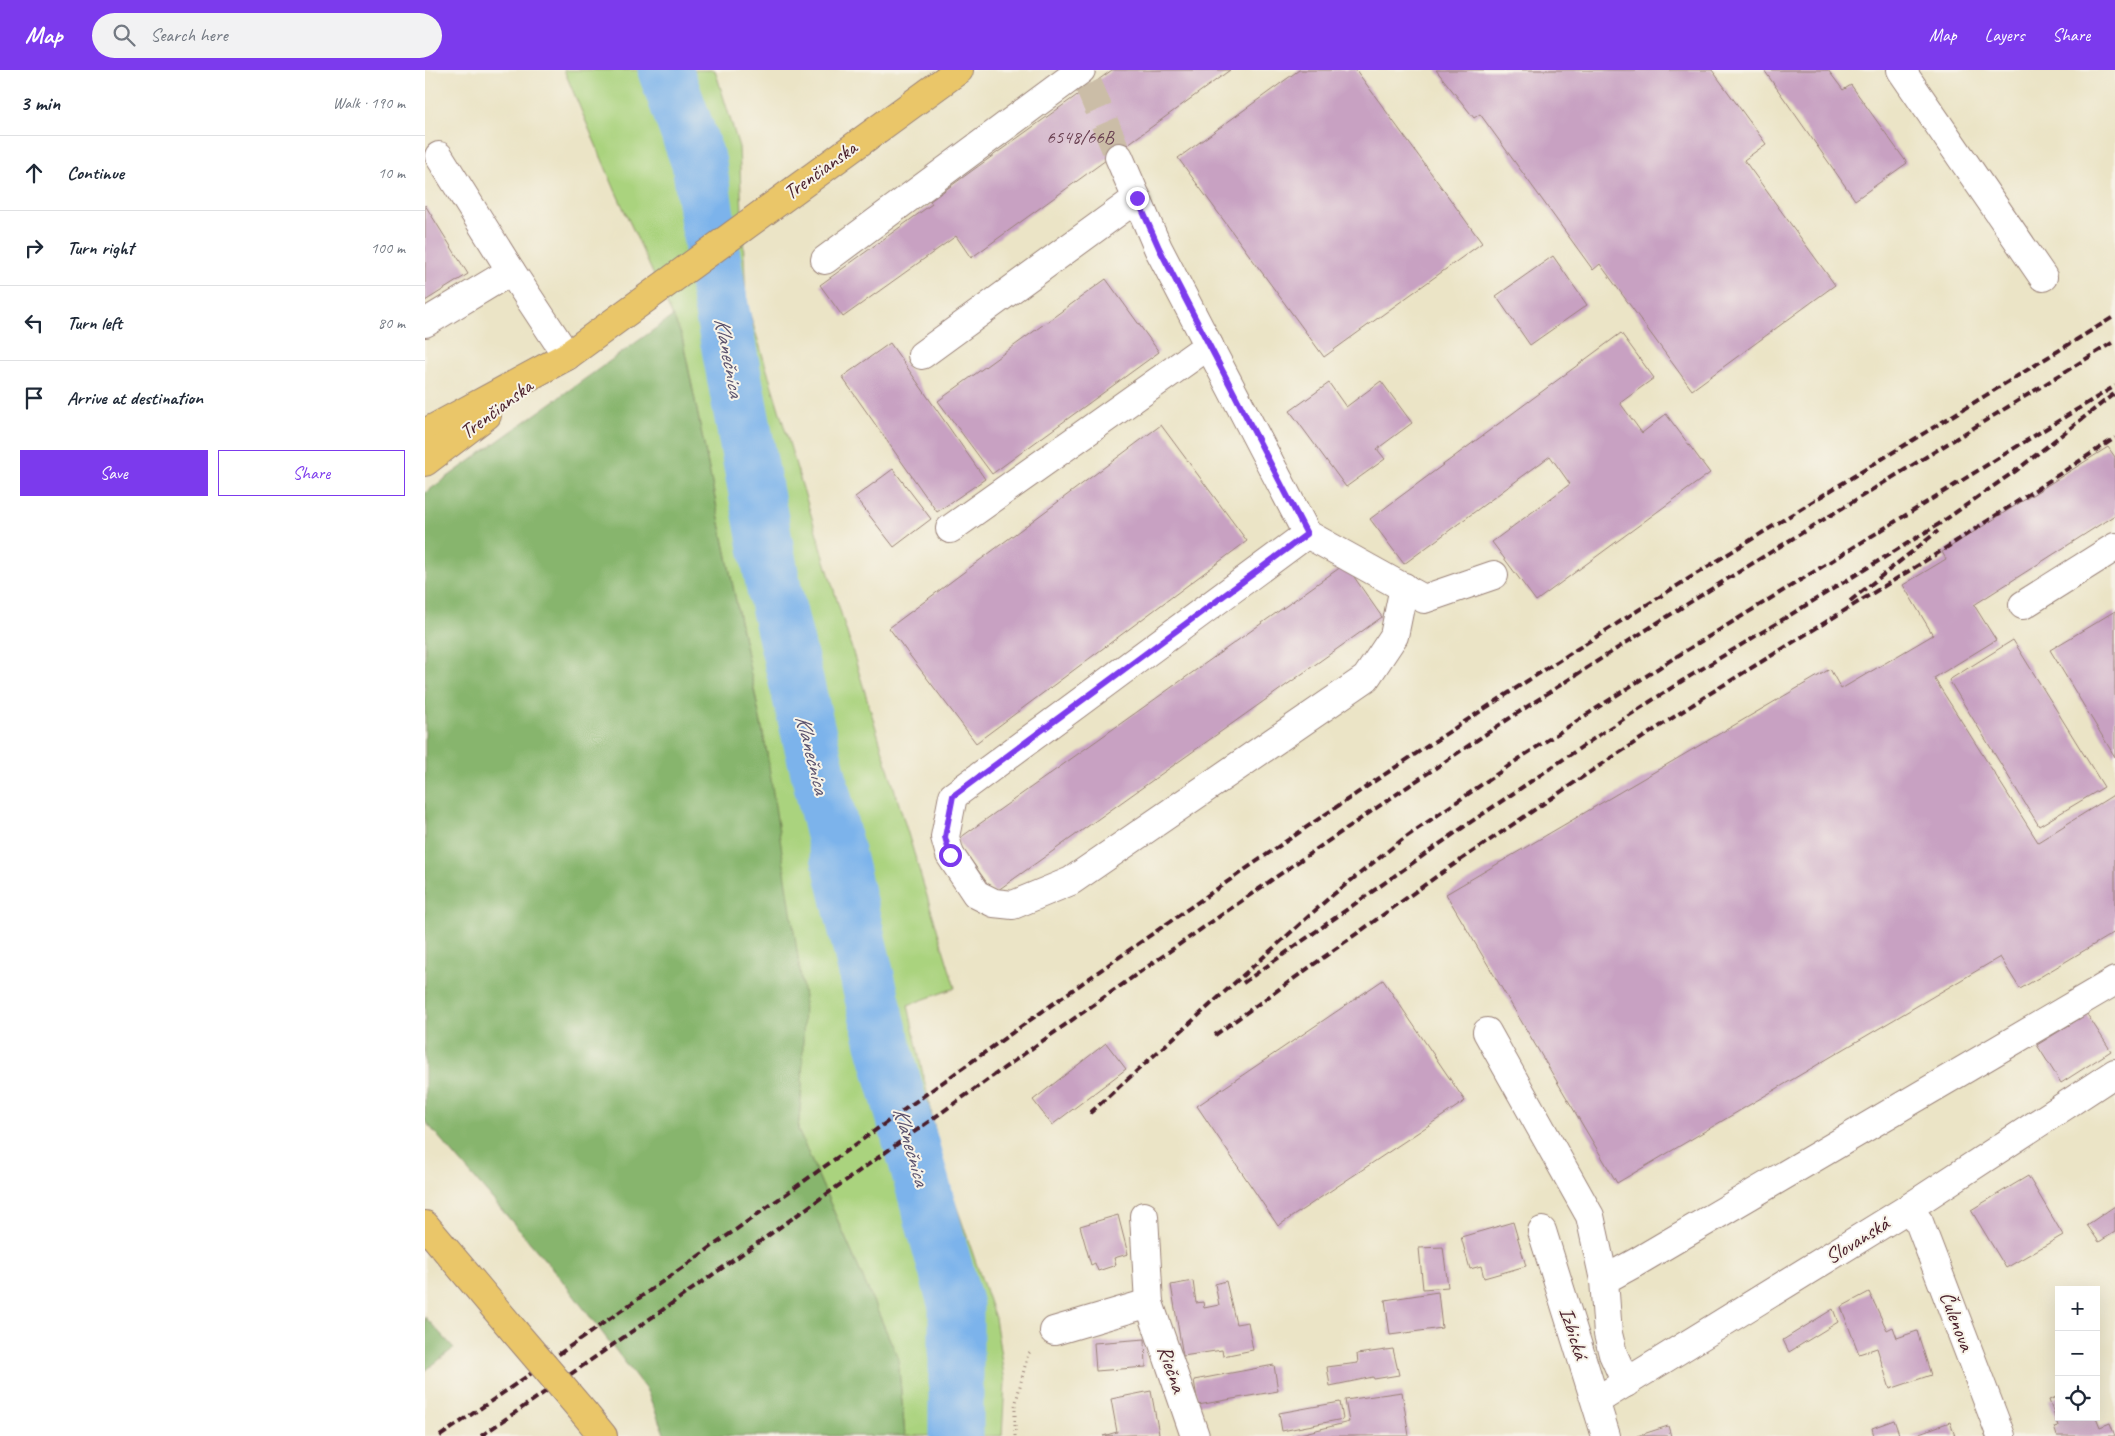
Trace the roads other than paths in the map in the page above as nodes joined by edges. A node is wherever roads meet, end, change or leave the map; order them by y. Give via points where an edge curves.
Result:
1 (959, 70) edge
2 (1901, 70) edge
3 (1084, 75) edge
4 (439, 156) dead end
5 (1119, 157) tunnel mouth
6 (1137, 198) junction
7 (825, 260) dead end
8 (511, 271) junction
9 (2043, 277) dead end
10 (425, 323) edge
11 (1209, 345) junction
12 (922, 355) dead end
13 (567, 356) junction
14 (425, 433) edge
15 (425, 462) edge
16 (950, 529) dead end
17 (1307, 534) junction
18 (2115, 547) edge
19 (1494, 575) dead end
20 (1403, 587) junction
21 (2023, 605) dead end
22 (2115, 981) edge
23 (1487, 1032) dead end
24 (2115, 1073) edge
25 (1907, 1209) junction
26 (1144, 1216) dead end
27 (425, 1225) edge
28 (1542, 1231) dead end
29 (1603, 1280) junction
30 (1149, 1303) junction
31 (1054, 1331) road end
32 (1626, 1383) junction
33 (1596, 1401) junction
34 (603, 1436) edge
35 (1195, 1436) edge
36 (1606, 1436) edge
37 (2001, 1436) edge

1 - 13 main road, Trenčianska
2 - 9 street
3 - 7 street
4 - 8 street
5 - 6 street
6 - 11 street
6 - 12 street
8 - 10 street
8 - 13 street
11 - 16 street
11 - 17 street
13 - 14 main road
13 - 15 main road, Trenčianska
17 - 20 street
17 - 20 street via 953,796 945,837 950,855 976,894 994,903 1013,905 1071,881 1366,678 1394,636
18 - 21 street
19 - 20 street via 1424,599
22 - 29 street
23 - 29 street via 1590,1216
24 - 25 street, Slovanská
25 - 32 street, Slovanská
25 - 37 street, Čulenova via 1919,1222
26 - 30 street, Riečna
27 - 34 main road, bridge
28 - 33 street, Izbická
29 - 32 street via 1608,1334
30 - 31 street
30 - 35 street, Riečna
32 - 33 street, Slovanská
33 - 36 street, Izbická

